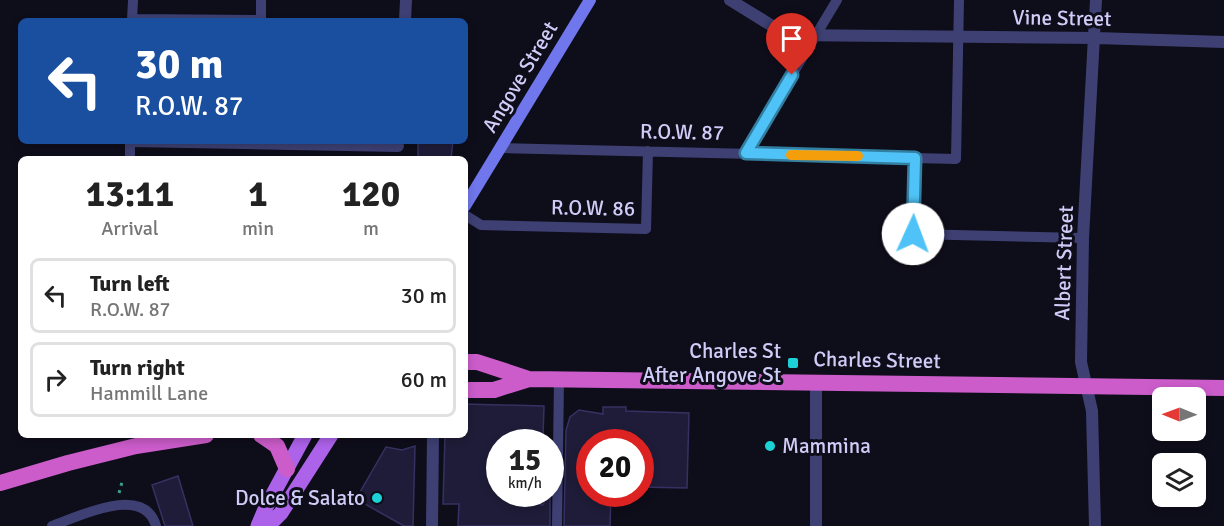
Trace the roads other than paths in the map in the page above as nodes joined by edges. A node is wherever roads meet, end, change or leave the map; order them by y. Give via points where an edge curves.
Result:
1 (133, 0) edge
2 (261, 0) edge
3 (406, 0) edge
4 (590, 0) edge
5 (730, 0) edge
6 (837, 0) edge
7 (959, 0) edge
8 (1096, 0) edge
9 (132, 18) edge
10 (261, 18) edge
11 (405, 18) edge
12 (815, 35) junction
13 (958, 37) junction
14 (1096, 38) junction
15 (1224, 42) edge
16 (297, 144) edge
17 (500, 148) junction
18 (398, 149) edge
19 (648, 151) junction
20 (746, 153) junction
21 (915, 158) junction
22 (468, 201) edge
23 (468, 217) edge
24 (1083, 238) junction
25 (469, 360) edge
26 (529, 379) junction
27 (559, 379) junction
28 (816, 381) junction
29 (1087, 386) junction
30 (1224, 388) edge
31 (468, 390) edge
32 (153, 438) edge
33 (187, 438) edge
34 (265, 438) edge
35 (303, 438) edge
36 (329, 438) edge
37 (433, 438) edge
38 (136, 446) junction
39 (287, 469) junction
40 (0, 483) edge
41 (52, 526) edge
42 (156, 526) edge
43 (258, 526) edge
44 (268, 526) edge
45 (432, 526) edge
46 (557, 526) edge
47 (816, 526) edge
48 (1095, 526) edge

1 - 9 lane
2 - 10 lane
3 - 11 street
4 - 17 main road, Angove Street
5 - 12 street, Vine Street via 787,35
6 - 12 lane
7 - 13 lane
8 - 14 street, Albert Street
12 - 13 street, Vine Street
12 - 20 lane
13 - 14 street, Vine Street
13 - 21 lane, R.O.W. 87 via 956,159
14 - 15 street, Vine Street
14 - 24 street, Albert Street
16 - 18 street
17 - 19 lane, R.O.W. 87
17 - 22 main road, Angove Street
19 - 20 lane, R.O.W. 87
19 - 23 lane, R.O.W. 86 via 646,229 482,225
20 - 21 lane, R.O.W. 87
21 - 24 lane via 913,234
24 - 29 street, Albert Street via 1081,362
25 - 26 highway, Charles Street
26 - 27 highway, Charles Street
26 - 31 highway, Charles Street via 494,390
27 - 28 highway, Charles Street
27 - 46 lane
28 - 29 highway, Charles Street
28 - 47 street
29 - 30 highway, Charles Street
29 - 48 street, Albert Street via 1092,411
32 - 38 highway
33 - 38 highway
34 - 39 highway via 277,446
35 - 39 main road
36 - 44 main road via 281,513
37 - 45 street
38 - 40 highway
39 - 43 main road
41 - 42 lane via 116,504 131,504 144,510

